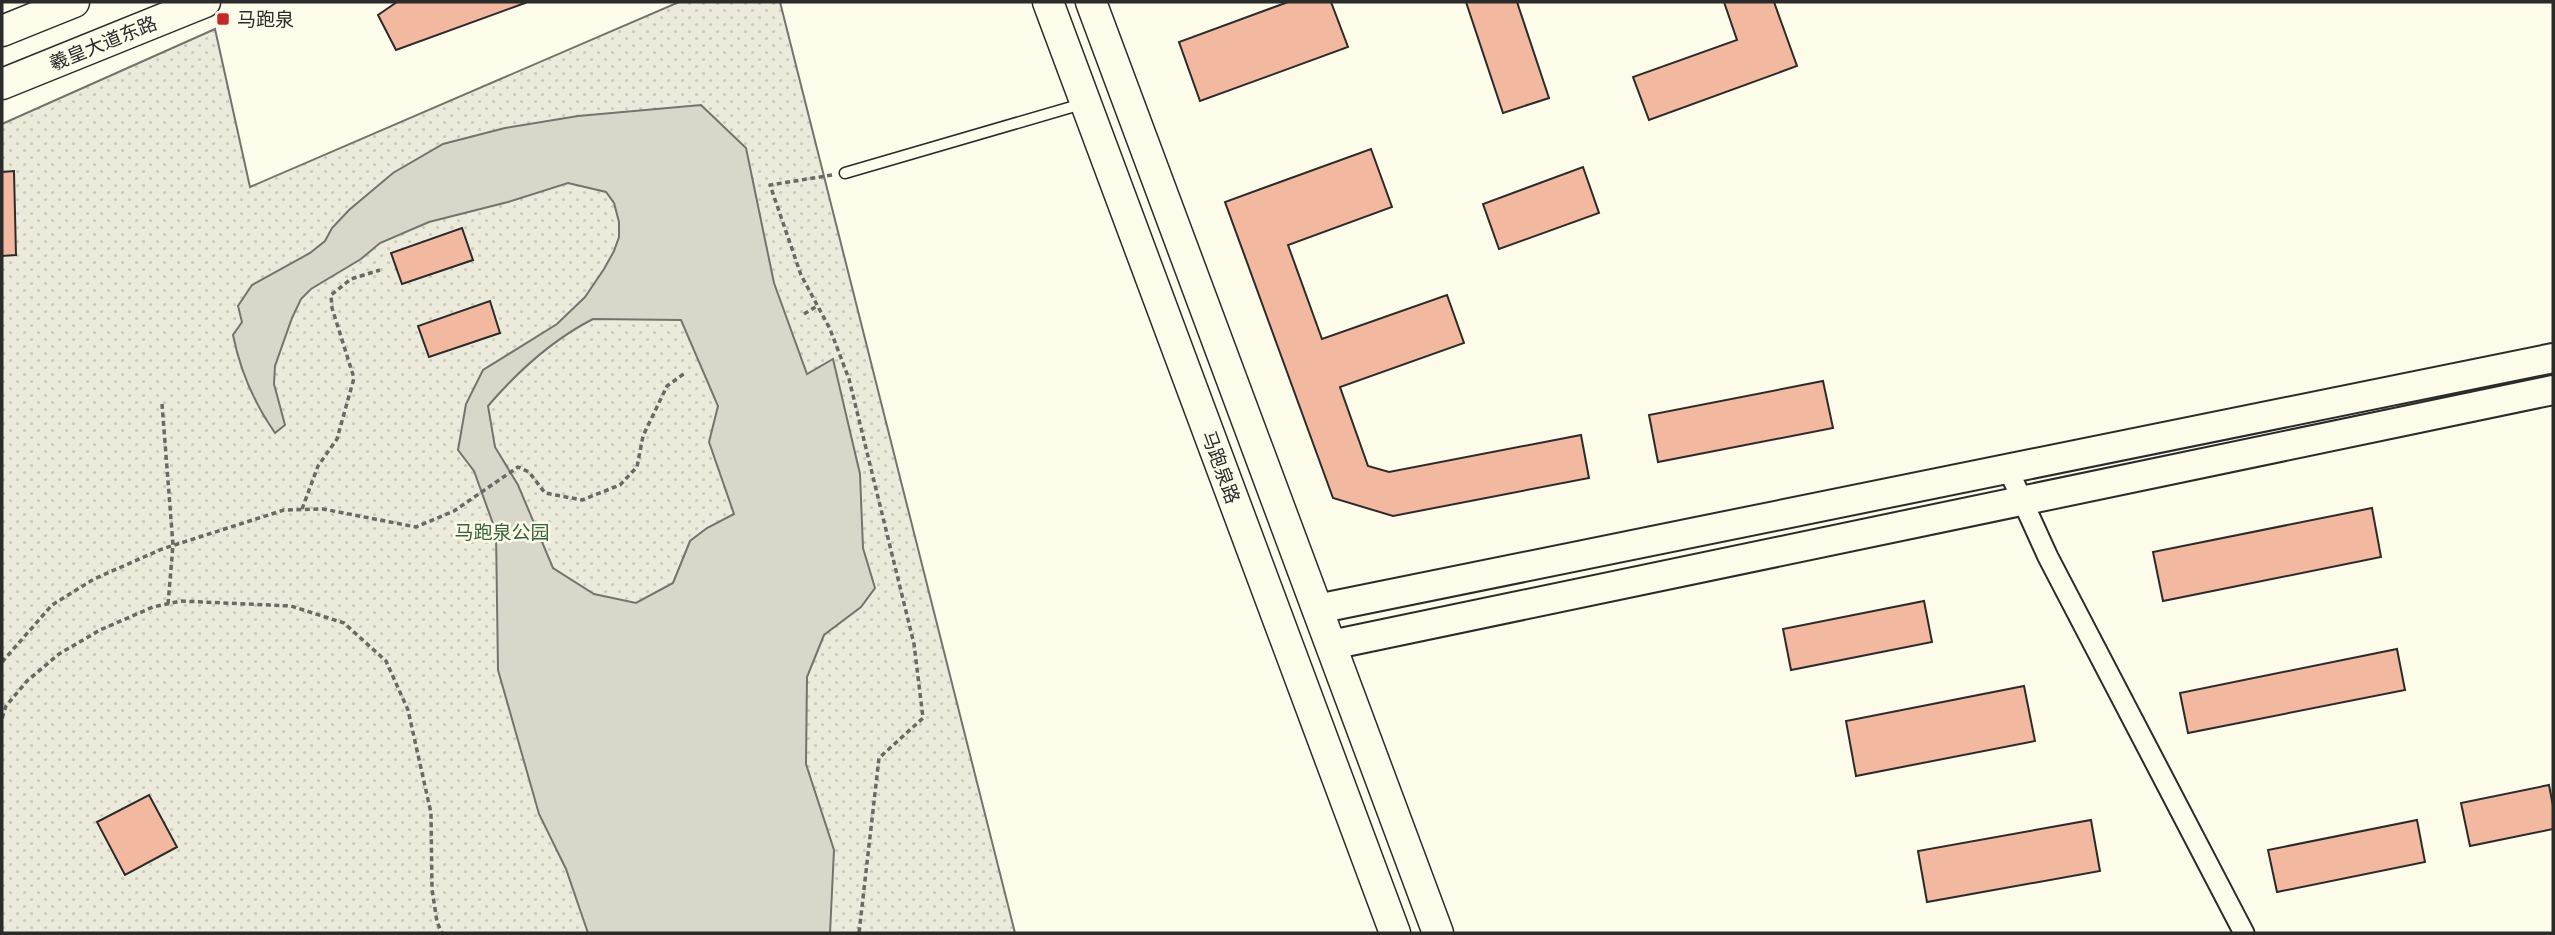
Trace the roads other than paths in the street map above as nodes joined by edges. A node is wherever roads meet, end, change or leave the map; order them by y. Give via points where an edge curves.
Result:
1 (74, 2) edge
2 (1048, 2) edge
3 (1091, 2) edge
4 (195, 4) edge
5 (2, 32) edge
6 (2, 85) edge
7 (1086, 103) junction
8 (845, 173) road end
9 (2553, 358) edge
10 (2553, 390) edge
11 (2008, 469) junction
12 (2023, 500) junction
13 (1317, 609) junction
14 (1331, 645) junction
15 (1395, 933) edge
16 (1438, 933) edge
17 (2244, 933) edge

1 - 5 main road
2 - 7 main road, 马跑泉路
3 - 13 main road
4 - 6 main road, 羲皇大道东路
7 - 8 lane
7 - 15 main road, 马跑泉路
9 - 11 street
10 - 12 street
11 - 12 street
11 - 13 street
12 - 14 street
12 - 17 street via 2048,557
13 - 14 main road
14 - 16 main road

